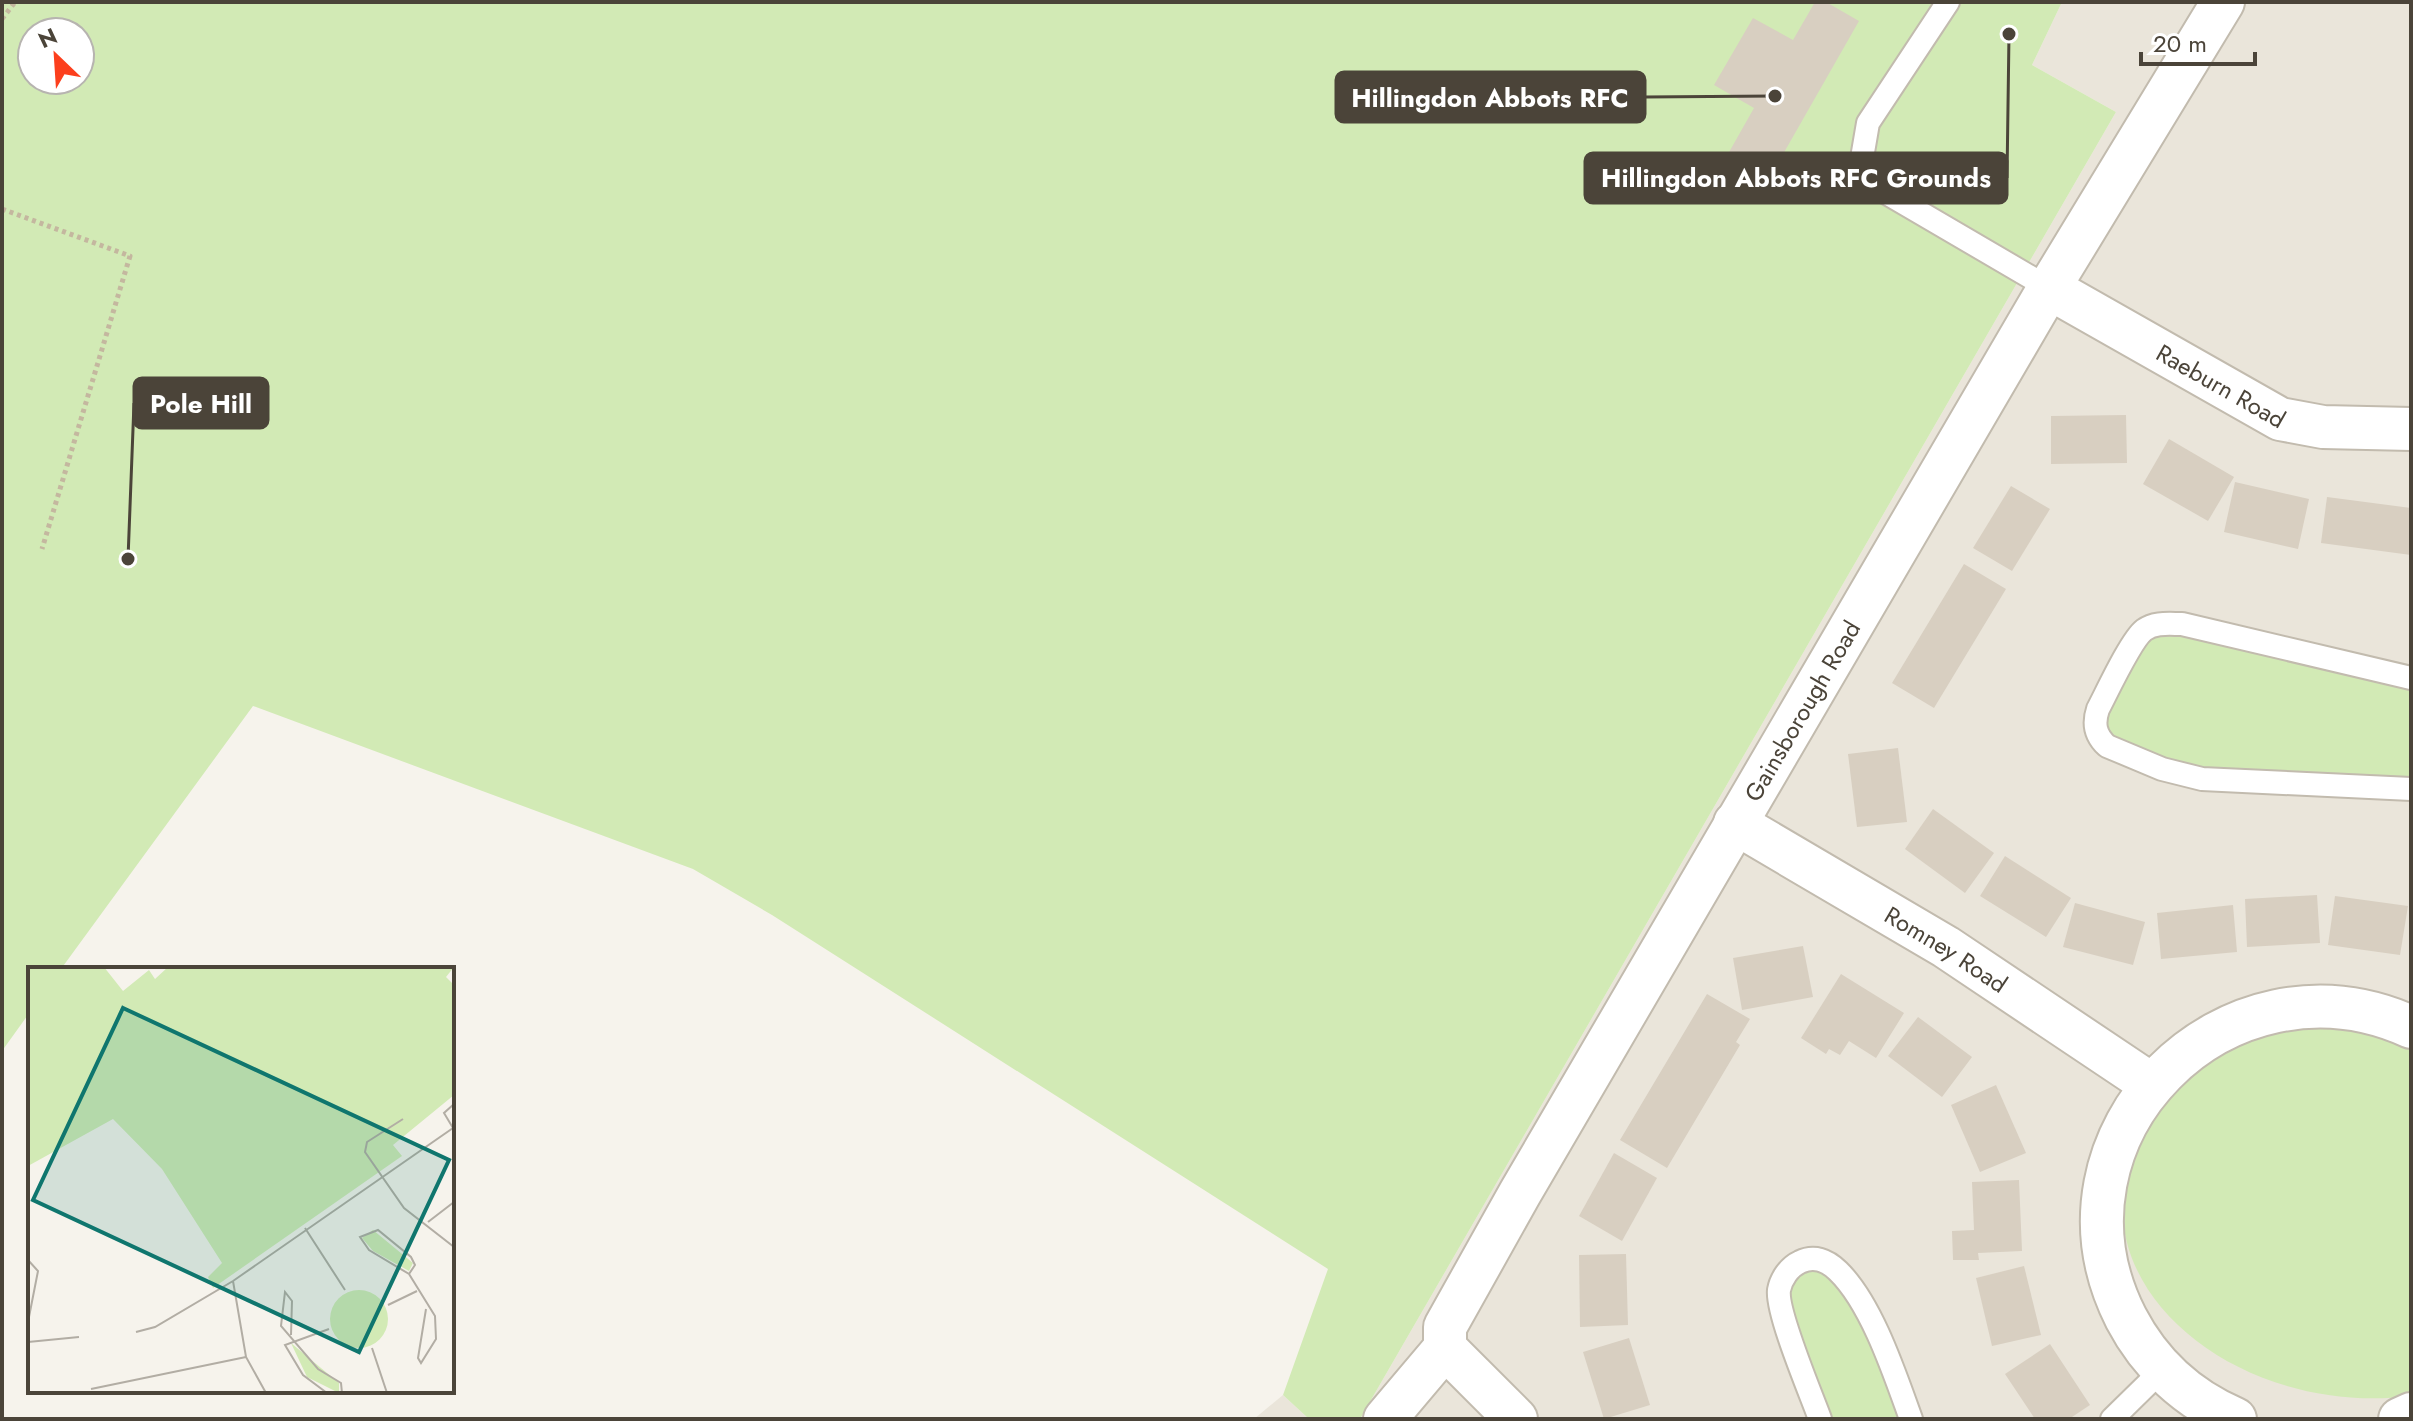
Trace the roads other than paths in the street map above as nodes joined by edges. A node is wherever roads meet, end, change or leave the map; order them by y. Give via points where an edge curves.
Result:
1 (1948, 2) edge
2 (2223, 2) edge
3 (2049, 288) junction
4 (2411, 429) edge
5 (2411, 678) edge
6 (2411, 789) edge
7 (1735, 823) junction
8 (2411, 1027) edge
9 (2152, 1085) junction
10 (1445, 1348) junction
11 (2163, 1369) junction
12 (2411, 1414) edge
13 (1385, 1419) edge
14 (1516, 1419) edge
15 (1820, 1419) edge
16 (1911, 1419) edge
17 (2112, 1419) edge
18 (2235, 1419) edge
19 (2400, 1419) edge

1 - 3 lane via 1868,123 1862,158 1878,188
2 - 3 street, Gainsborough Road
3 - 4 street, Raeburn Road via 2280,419 2323,427
3 - 7 street, Gainsborough Road
5 - 6 lane via 2182,624 2154,625 2139,635 2095,720 2107,746 2184,776
7 - 9 street, Romney Road via 1946,947
7 - 10 street, Gainsborough Road via 1445,1327
8 - 9 street via 2337,1007 2275,1011 2216,1032
9 - 11 street via 2119,1140 2106,1182 2103,1225 2108,1268 2121,1309
10 - 13 street, Gainsborough Road
10 - 14 street
11 - 17 lane
11 - 18 street via 2206,1405
12 - 19 street
15 - 16 lane via 1779,1292 1793,1265 1808,1258 1837,1269 1862,1303

